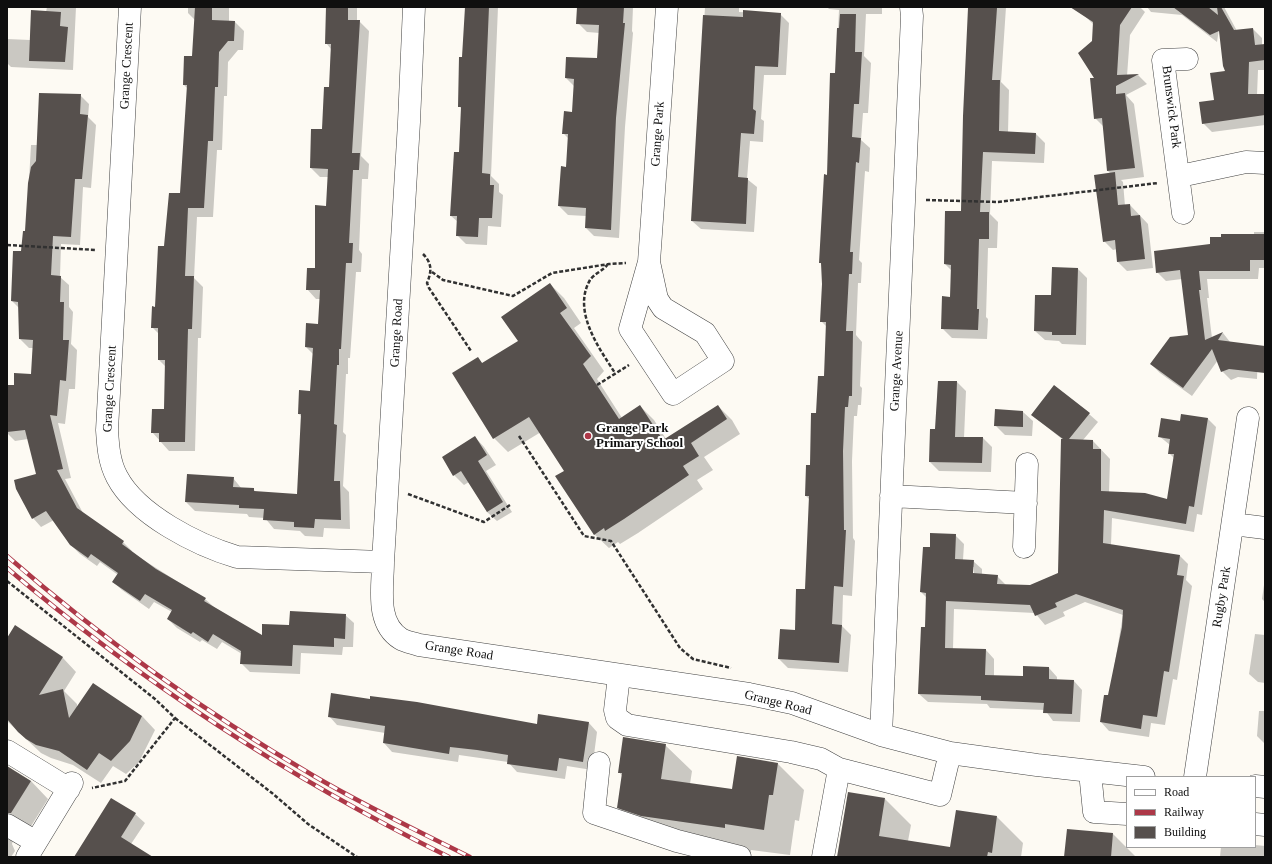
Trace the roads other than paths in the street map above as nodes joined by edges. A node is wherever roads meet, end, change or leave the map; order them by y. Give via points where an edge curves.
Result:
1 (130, 7) edge
2 (414, 7) edge
3 (667, 7) edge
4 (910, 7) edge
5 (1187, 59) dead end
6 (1265, 164) edge
7 (1180, 176) junction
8 (1183, 213) dead end
9 (650, 262) junction
10 (663, 308) junction
11 (634, 317) junction
12 (1248, 418) dead end
13 (1027, 464) dead end
14 (891, 496) junction
15 (1026, 503) junction
16 (1233, 524) junction
17 (1265, 528) edge
18 (1024, 547) dead end
19 (383, 562) junction
20 (619, 676) junction
21 (882, 735) junction
22 (7, 751) edge
23 (950, 753) junction
24 (599, 762) dead end
25 (839, 769) junction
26 (1090, 772) junction
27 (1133, 776) edge
28 (1195, 776) edge
29 (1126, 814) edge
30 (7, 825) edge
31 (31, 849) edge
32 (740, 857) edge
33 (823, 857) edge

1 - 19 street, Grange Crescent via 108,446 114,469 125,490 170,527 202,544 237,557
2 - 19 street, Grange Road
3 - 9 street, Grange Park
4 - 14 street, Grange Avenue via 912,16 905,200
5 - 7 street, Brunswick Park via 1164,60
6 - 7 street via 1246,162
7 - 8 street, Brunswick Park
9 - 10 street via 657,299
9 - 11 street
10 - 11 street
10 - 11 street via 706,333 723,361 673,394 630,329
12 - 16 street, Rugby Park
13 - 15 street
14 - 15 street
14 - 21 street, Grange Avenue
15 - 18 street
16 - 17 street
16 - 28 street, Rugby Park
19 - 20 street, Grange Road via 383,611 392,632 402,639 419,645
20 - 21 street, Grange Road via 750,694 792,703
20 - 25 street via 615,710 617,718 628,725 791,752 821,759
21 - 23 street, Grange Road
22 - 31 street via 71,786
23 - 25 street via 940,795
23 - 26 street, Grange Road
24 - 32 street via 594,813 677,841
25 - 33 street
26 - 27 street, Grange Road
26 - 29 street via 1094,812
30 - 31 street

